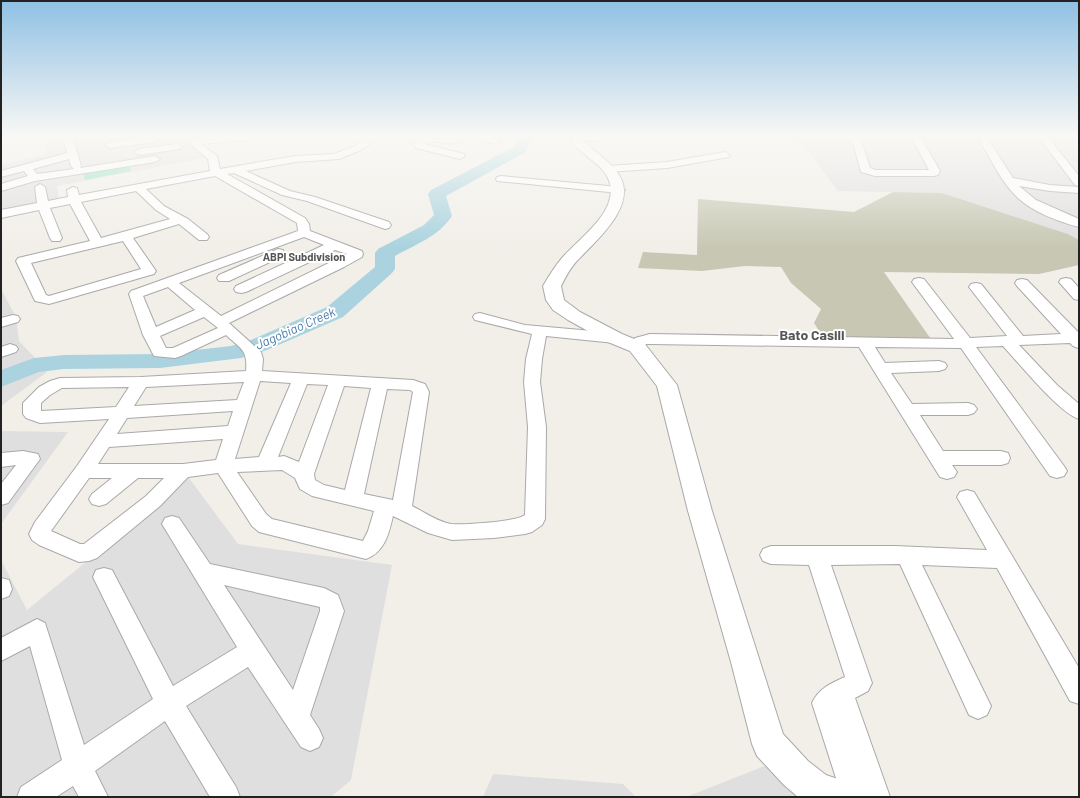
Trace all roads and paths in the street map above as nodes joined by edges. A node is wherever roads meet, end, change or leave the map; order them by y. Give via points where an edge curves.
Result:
1 (31, 173) edge
2 (54, 173) edge
3 (200, 173) edge
4 (215, 173) edge
5 (216, 173) edge
6 (243, 173) edge
7 (611, 173) edge
8 (1006, 173) edge
9 (1071, 173) edge
10 (201, 176) junction
11 (501, 179) dead end
12 (1011, 181) junction
13 (36, 183) junction
14 (1079, 183) edge
15 (138, 187) junction
16 (1, 188) edge
17 (619, 190) junction
18 (1079, 190) edge
19 (74, 194) junction
20 (42, 205) junction
21 (1, 214) edge
22 (180, 220) junction
23 (1079, 223) edge
24 (385, 225) dead end
25 (309, 235) junction
26 (126, 236) junction
27 (202, 237) dead end
28 (56, 238) dead end
29 (97, 242) junction
30 (334, 245) junction
31 (292, 247) junction
32 (314, 255) junction
33 (339, 264) junction
34 (209, 267) junction
35 (224, 278) junction
36 (1079, 280) edge
37 (170, 282) junction
38 (919, 282) dead end
39 (1022, 283) dead end
40 (976, 288) dead end
41 (241, 289) junction
42 (1079, 296) edge
43 (261, 301) junction
44 (206, 310) junction
45 (480, 317) dead end
46 (223, 325) junction
47 (540, 330) junction
48 (151, 335) junction
49 (615, 338) junction
50 (1077, 340) edge
51 (1013, 341) junction
52 (864, 343) junction
53 (966, 344) junction
54 (637, 347) junction
55 (939, 366) dead end
56 (880, 368) junction
57 (254, 376) junction
58 (301, 379) junction
59 (141, 382) junction
60 (337, 382) junction
61 (380, 384) junction
62 (244, 405) junction
63 (968, 409) dead end
64 (907, 410) junction
65 (121, 413) junction
66 (1079, 413) edge
67 (234, 432) junction
68 (105, 441) junction
69 (1001, 458) dead end
70 (1, 460) edge
71 (266, 464) junction
72 (223, 466) junction
73 (84, 471) junction
74 (183, 471) junction
75 (1057, 471) dead end
76 (132, 472) junction
77 (304, 474) junction
78 (967, 497) dead end
79 (1, 498) edge
80 (353, 498) junction
81 (99, 499) dead end
82 (393, 508) junction
83 (172, 524) dead end
84 (771, 555) dead end
85 (817, 556) junction
86 (907, 556) junction
87 (1004, 560) junction
88 (204, 572) junction
89 (104, 578) dead end
90 (1, 650) edge
91 (252, 651) junction
92 (840, 692) junction
93 (1079, 692) edge
94 (168, 703) junction
95 (978, 706) dead end
96 (296, 718) junction
97 (310, 738) dead end
98 (77, 766) junction
99 (825, 795) edge
100 (31, 797) edge
101 (94, 797) edge
102 (226, 797) edge
103 (856, 797) edge
104 (876, 797) edge

1 - 13 street
2 - 13 street
3 - 10 street
4 - 10 street
5 - 25 street via 301,221
6 - 24 street via 286,193
7 - 17 street
8 - 12 street
9 - 14 street
10 - 15 street via 164,177
11 - 17 street
12 - 18 street
12 - 23 street via 1025,199
13 - 16 street
13 - 20 street
15 - 19 street
15 - 22 street via 160,208
17 - 49 street via 609,216 568,261 552,286 554,300 559,306
19 - 20 street
19 - 29 street
20 - 21 street
20 - 28 street
22 - 26 street
22 - 27 street
25 - 30 street
25 - 31 street
25 - 34 street
26 - 29 street
26 - 29 street via 149,271 49,300 40,298 23,261
30 - 32 street
30 - 33 street via 356,254
31 - 32 street
31 - 35 street
32 - 33 street
32 - 41 street
33 - 43 street
34 - 35 street
34 - 37 street
35 - 41 street
36 - 42 street via 1066,282
37 - 44 street
37 - 48 street via 136,294
38 - 53 street
39 - 50 street
40 - 51 street
41 - 43 street
43 - 46 street
44 - 46 street
44 - 48 street
45 - 47 street via 524,329
46 - 48 street via 179,351 170,353 160,353
46 - 57 street via 249,349 255,359
47 - 49 street
47 - 82 street via 532,382 537,427 535,519 525,526 452,532
49 - 54 street
50 - 51 street
51 - 53 street
51 - 66 street via 1051,389
52 - 53 street
52 - 54 street via 650,339 640,341
52 - 56 street
53 - 75 street
54 - 99 street via 667,385 700,511 770,744 796,773
55 - 56 street
56 - 64 street
57 - 58 street
57 - 59 street
57 - 62 street
58 - 60 street
58 - 71 street
59 - 65 street
59 - 65 street via 60,383 43,391 32,403 32,414 40,417
60 - 61 street
60 - 77 street
61 - 80 street
61 - 82 street via 414,385 421,392
62 - 65 street
62 - 67 street
63 - 64 street
64 - 69 street via 942,465
65 - 68 street
67 - 68 street
67 - 72 street
68 - 73 street
70 - 79 street via 31,459
71 - 72 street
71 - 77 street via 284,463
72 - 74 street
72 - 82 street via 259,520 266,526 366,550 371,547
73 - 74 street via 39,534 79,553 93,550 153,501
73 - 76 street
74 - 76 street
76 - 81 street
77 - 80 street via 307,484 319,491
78 - 87 street
80 - 82 street
83 - 88 street
84 - 85 street
85 - 86 street
85 - 92 street via 859,683
86 - 87 street
86 - 95 street
87 - 93 street
88 - 91 street
88 - 96 street via 324,598 330,602 332,612
89 - 94 street
90 - 98 street via 37,630
91 - 94 street
91 - 96 street
92 - 103 street via 825,703
92 - 104 street
94 - 98 street
94 - 102 street
96 - 97 street
98 - 100 street
98 - 101 street

